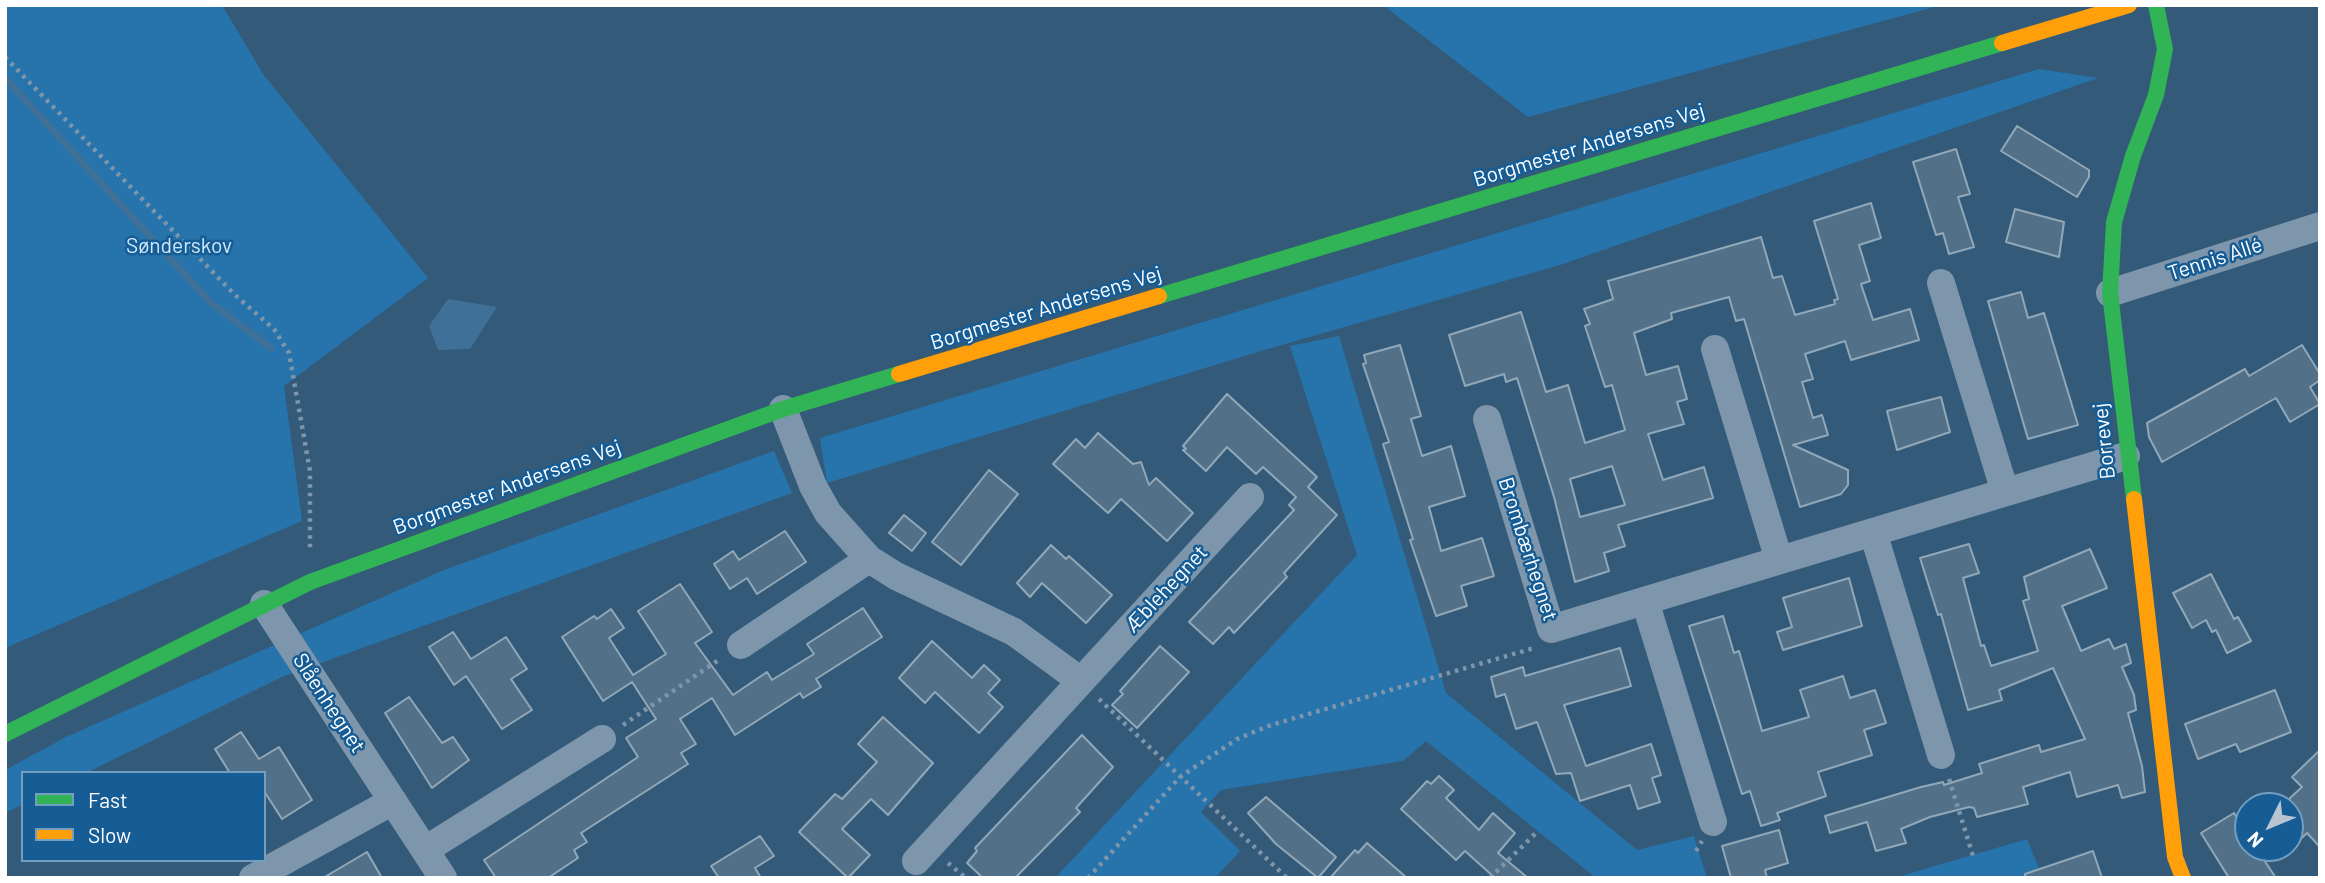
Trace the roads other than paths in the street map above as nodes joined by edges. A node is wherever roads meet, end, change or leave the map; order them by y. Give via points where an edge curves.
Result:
1 (2129, 5) edge
2 (2157, 5) edge
3 (2320, 226) edge
4 (1941, 284) dead end
5 (2110, 293) junction
6 (1715, 349) dead end
7 (783, 409) junction
8 (1487, 419) dead end
9 (2126, 456) junction
10 (2005, 492) junction
11 (1250, 497) dead end
12 (1873, 532) junction
13 (869, 559) junction
14 (1779, 560) junction
15 (1645, 601) junction
16 (264, 604) junction
17 (741, 645) road end
18 (1081, 681) junction
19 (5, 734) edge
20 (602, 739) road end
21 (1941, 755) road end
22 (393, 801) junction
23 (1713, 822) dead end
24 (425, 850) junction
25 (916, 861) dead end
26 (253, 878) edge
27 (443, 878) edge
28 (2183, 878) edge

1 - 7 street, Borgmester Andersens Vej
2 - 5 street, Borrevej via 2165,49 2156,95 2114,222
3 - 5 street, Tennis Allé
4 - 10 street
5 - 9 street, Borrevej
6 - 14 street
7 - 13 street via 828,513
7 - 16 street, Borgmester Andersens Vej via 310,582
8 - 15 street, Brombærhegnet via 1551,629
9 - 10 street, Brombærhegnet
9 - 28 street, Borrevej via 2175,857
10 - 12 street, Brombærhegnet
11 - 18 street, Æblehegnet
12 - 14 street, Brombærhegnet
12 - 21 street
13 - 17 street
13 - 18 street via 1014,632
14 - 15 street, Brombærhegnet
15 - 23 street
16 - 19 street, Borgmester Andersens Vej
16 - 22 street, Slåenhegnet
18 - 25 street, Æblehegnet
20 - 24 street
22 - 24 street, Slåenhegnet
22 - 26 street
24 - 27 street, Slåenhegnet

